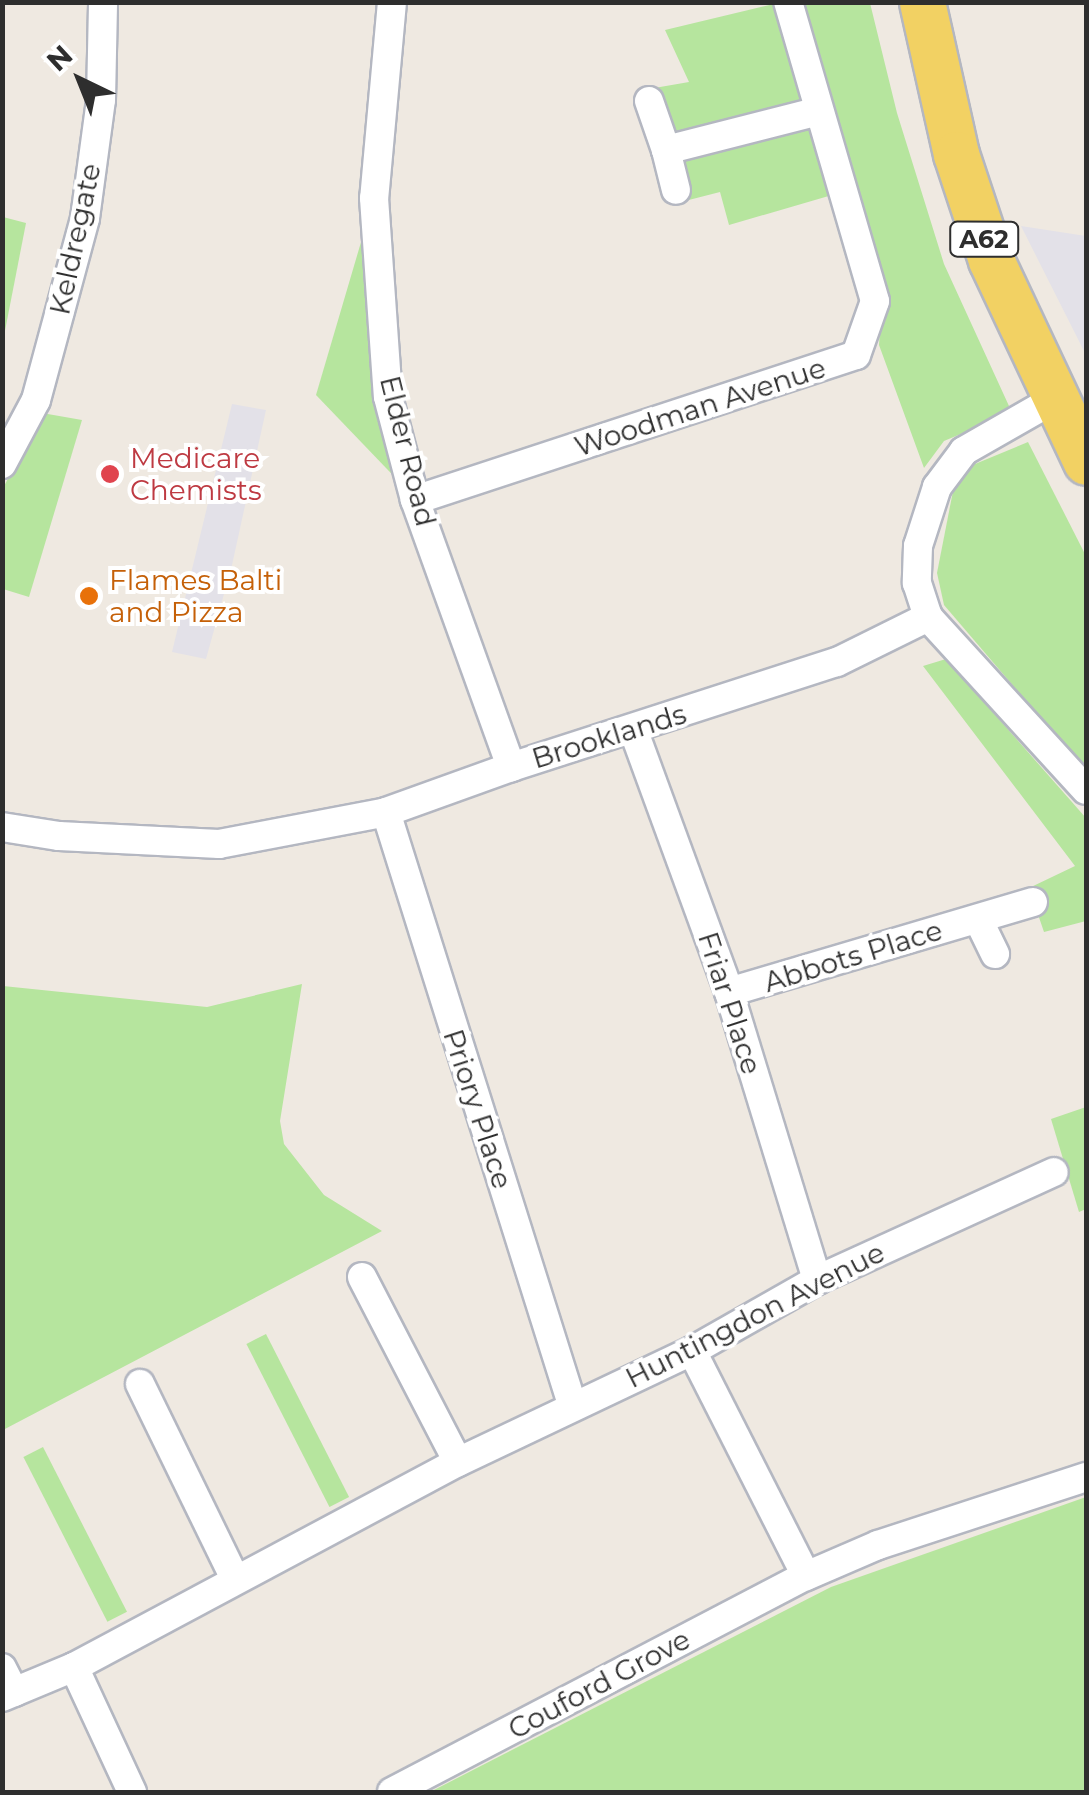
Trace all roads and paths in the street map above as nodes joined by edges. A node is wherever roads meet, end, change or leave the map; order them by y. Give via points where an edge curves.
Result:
1 (103, 2) edge
2 (392, 2) edge
3 (788, 2) edge
4 (922, 2) edge
5 (648, 101) dead end
6 (820, 110) junction
7 (666, 150) junction
8 (676, 190) dead end
9 (1054, 400) junction
10 (5, 452) edge
11 (1086, 462) edge
12 (415, 500) junction
13 (928, 617) junction
14 (633, 729) junction
15 (510, 767) junction
16 (1086, 790) edge
17 (386, 812) junction
18 (2, 827) edge
19 (1033, 902) dead end
20 (978, 918) junction
21 (995, 954) dead end
22 (729, 992) junction
23 (1054, 1172) dead end
24 (362, 1278) dead end
25 (817, 1280) junction
26 (692, 1351) junction
27 (140, 1384) dead end
28 (572, 1404) junction
29 (458, 1462) junction
30 (1086, 1477) edge
31 (806, 1576) junction
32 (236, 1579) junction
33 (74, 1667) junction
34 (6, 1685) edge
35 (132, 1792) edge
36 (392, 1792) edge

1 - 10 street, Keldregate via 100,100 85,218 36,400
2 - 12 street, Elder Road via 374,198 388,397
3 - 6 street, Woodman Avenue
4 - 9 main road, A62 via 956,154 992,260
5 - 7 street
6 - 7 street
6 - 12 street, Woodman Avenue via 875,300 856,355
7 - 8 street
9 - 11 main road, A62
9 - 13 street via 964,451 937,487 918,546 917,582
12 - 15 street, Elder Road
13 - 14 street, Brooklands via 837,662
13 - 16 street
14 - 15 street, Brooklands
14 - 22 street, Friar Place
15 - 17 street, Brooklands
17 - 18 street, Brooklands via 219,844
17 - 28 street, Priory Place
19 - 20 street, Abbots Place
20 - 21 street, Abbots Place
20 - 22 street, Abbots Place
22 - 25 street, Friar Place
23 - 25 street, Huntingdon Avenue
24 - 29 street
25 - 26 street, Huntingdon Avenue
26 - 28 street, Huntingdon Avenue
26 - 31 street
27 - 32 street
28 - 29 street, Huntingdon Avenue
29 - 32 street, Huntingdon Avenue
30 - 31 street, Couford Grove via 878,1545
31 - 36 street, Couford Grove
32 - 33 street, Huntingdon Avenue
33 - 34 street, Huntingdon Avenue
33 - 35 street

